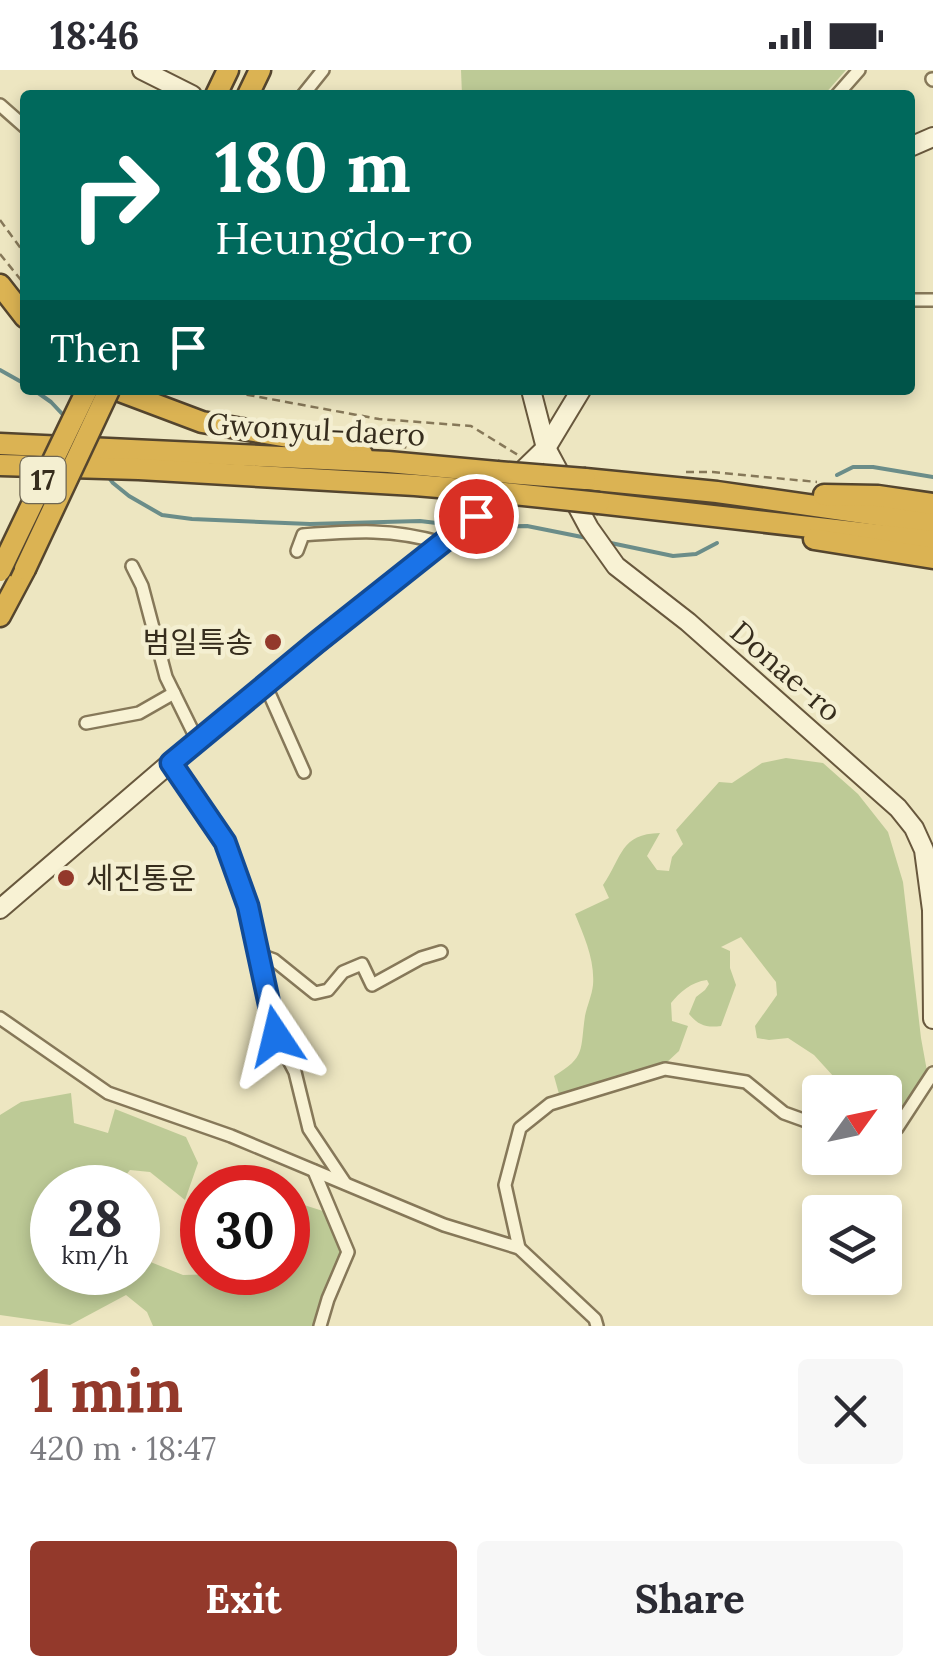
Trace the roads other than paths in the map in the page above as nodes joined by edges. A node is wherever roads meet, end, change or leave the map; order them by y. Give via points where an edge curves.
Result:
1 (142, 70) edge
2 (859, 70) edge
3 (182, 90) edge
4 (841, 90) edge
5 (0, 105) edge
6 (20, 122) edge
7 (0, 285) edge
8 (20, 310) edge
9 (71, 395) edge
10 (84, 395) edge
11 (111, 395) edge
12 (127, 395) edge
13 (532, 395) edge
14 (578, 395) edge
15 (0, 444) edge
16 (546, 448) junction
17 (388, 462) junction
18 (0, 465) edge
19 (679, 480) junction
20 (933, 504) edge
21 (674, 510) junction
22 (933, 522) edge
23 (0, 541) edge
24 (445, 541) junction
25 (933, 541) edge
26 (297, 551) dead end
27 (933, 558) edge
28 (132, 566) dead end
29 (0, 571) edge
30 (0, 616) edge
31 (265, 684) junction
32 (174, 693) junction
33 (86, 723) dead end
34 (197, 740) junction
35 (171, 763) junction
36 (304, 772) dead end
37 (0, 909) edge
38 (441, 952) dead end
39 (260, 955) junction
40 (0, 1018) edge
41 (933, 1020) edge
42 (933, 1073) edge
43 (802, 1120) edge
44 (902, 1120) edge
45 (314, 1171) junction
46 (345, 1183) junction
47 (519, 1248) junction
48 (320, 1326) edge
49 (597, 1326) edge

1 - 3 street
2 - 4 street
5 - 6 street
7 - 8 highway
9 - 23 highway
10 - 29 highway, 17, bridge
11 - 30 highway, 17, bridge
12 - 17 highway via 202,422 334,444
13 - 16 street, Donae-ro
14 - 16 street
15 - 17 highway, Gwonyul-daero, bridge
16 - 24 street
16 - 41 street, Donae-ro via 616,566 703,635 914,828 924,850 932,910
17 - 19 highway, Gwonyul-daero, bridge
18 - 21 highway, Gwonyul-daero, bridge via 415,484
19 - 20 highway
19 - 22 highway
21 - 25 highway
21 - 27 highway
24 - 26 street via 364,530 303,535
24 - 31 street
28 - 32 street
31 - 34 street
31 - 36 street
32 - 33 street via 139,713
32 - 34 street
34 - 35 street
35 - 37 street
35 - 39 street via 225,842
38 - 39 street via 372,985 362,964 315,993
39 - 46 street via 276,1036 295,1072 309,1128
40 - 45 street via 108,1093
42 - 44 street
43 - 47 street via 746,1082 665,1069 550,1104 520,1128 505,1185
45 - 46 street
45 - 48 street via 348,1252
46 - 47 street
47 - 49 street

